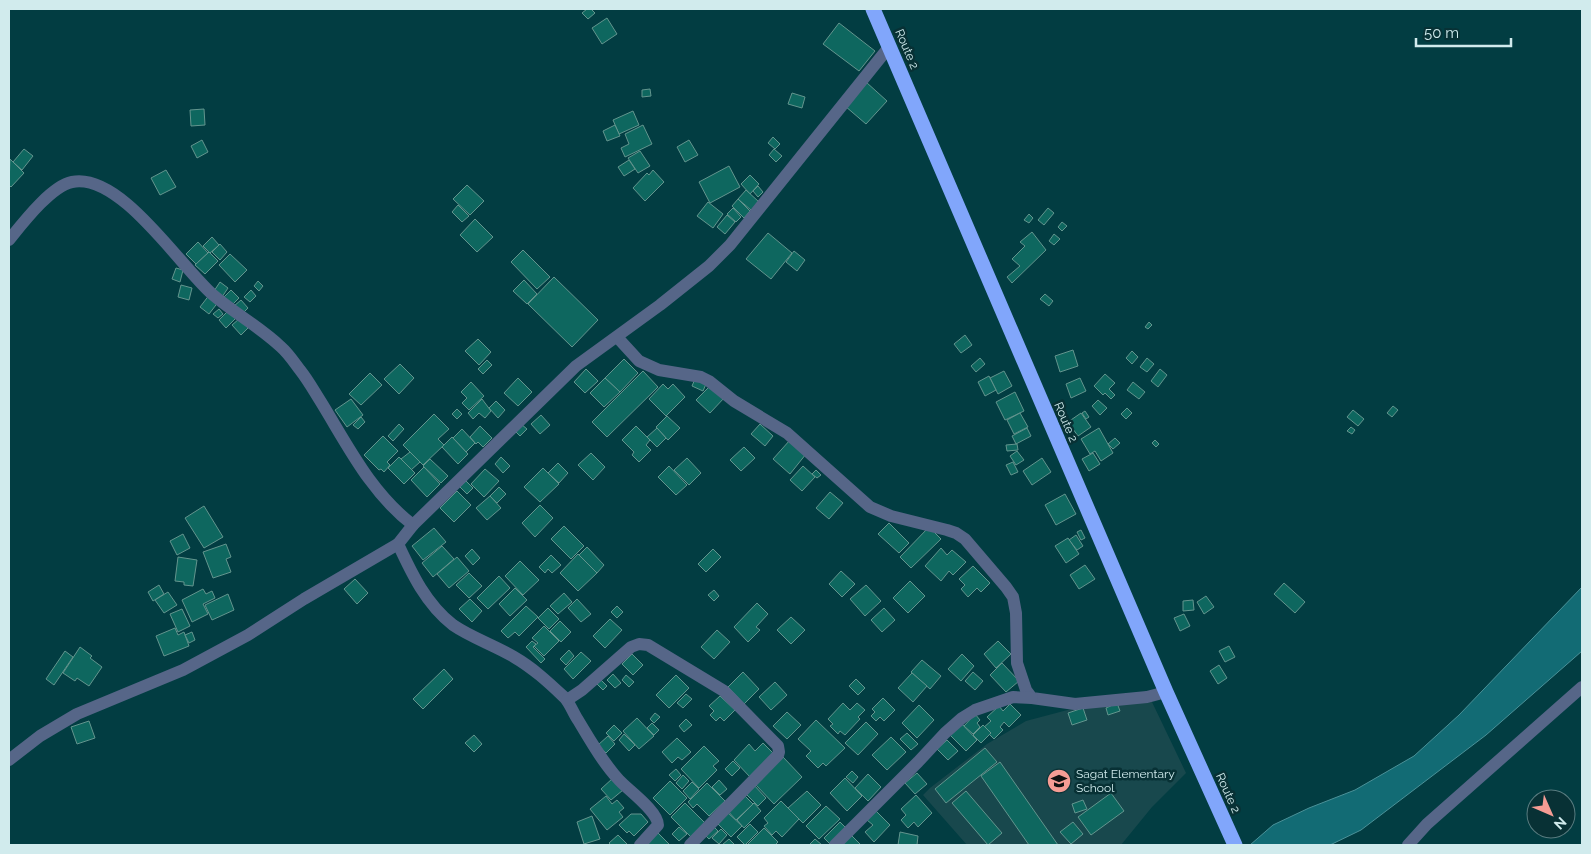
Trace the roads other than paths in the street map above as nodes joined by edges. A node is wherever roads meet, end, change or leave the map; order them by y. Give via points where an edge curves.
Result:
1 (873, 9) edge
2 (889, 47) junction
3 (9, 240) edge
4 (616, 337) junction
5 (413, 525) junction
6 (398, 544) junction
7 (1582, 687) edge
8 (1166, 692) junction
9 (1032, 698) junction
10 (567, 700) junction
11 (9, 760) edge
12 (1233, 842) edge
13 (640, 845) edge
14 (690, 845) edge
15 (835, 845) edge
16 (1408, 845) edge

1 - 2 highway, Route 2
2 - 4 street via 730,245 695,277
2 - 8 highway, Route 2
3 - 5 street via 62,185 94,184 110,192 138,213 211,294 282,347 302,372 360,467 396,512
4 - 5 street via 576,366
4 - 9 street via 639,361 659,370 700,376 709,381 734,401 786,433 870,507 956,533 965,539 1013,597 1017,663
5 - 6 street
6 - 10 street via 432,605 453,625 538,672
6 - 11 street via 248,635 183,670 77,714 40,736
7 - 16 street via 1427,824
8 - 9 street via 1147,698 1075,704
8 - 12 highway, Route 2
9 - 15 street via 1013,697 962,718
10 - 13 street via 608,767 657,818 658,825
10 - 14 street via 631,646 644,644 724,691 778,746 778,755

